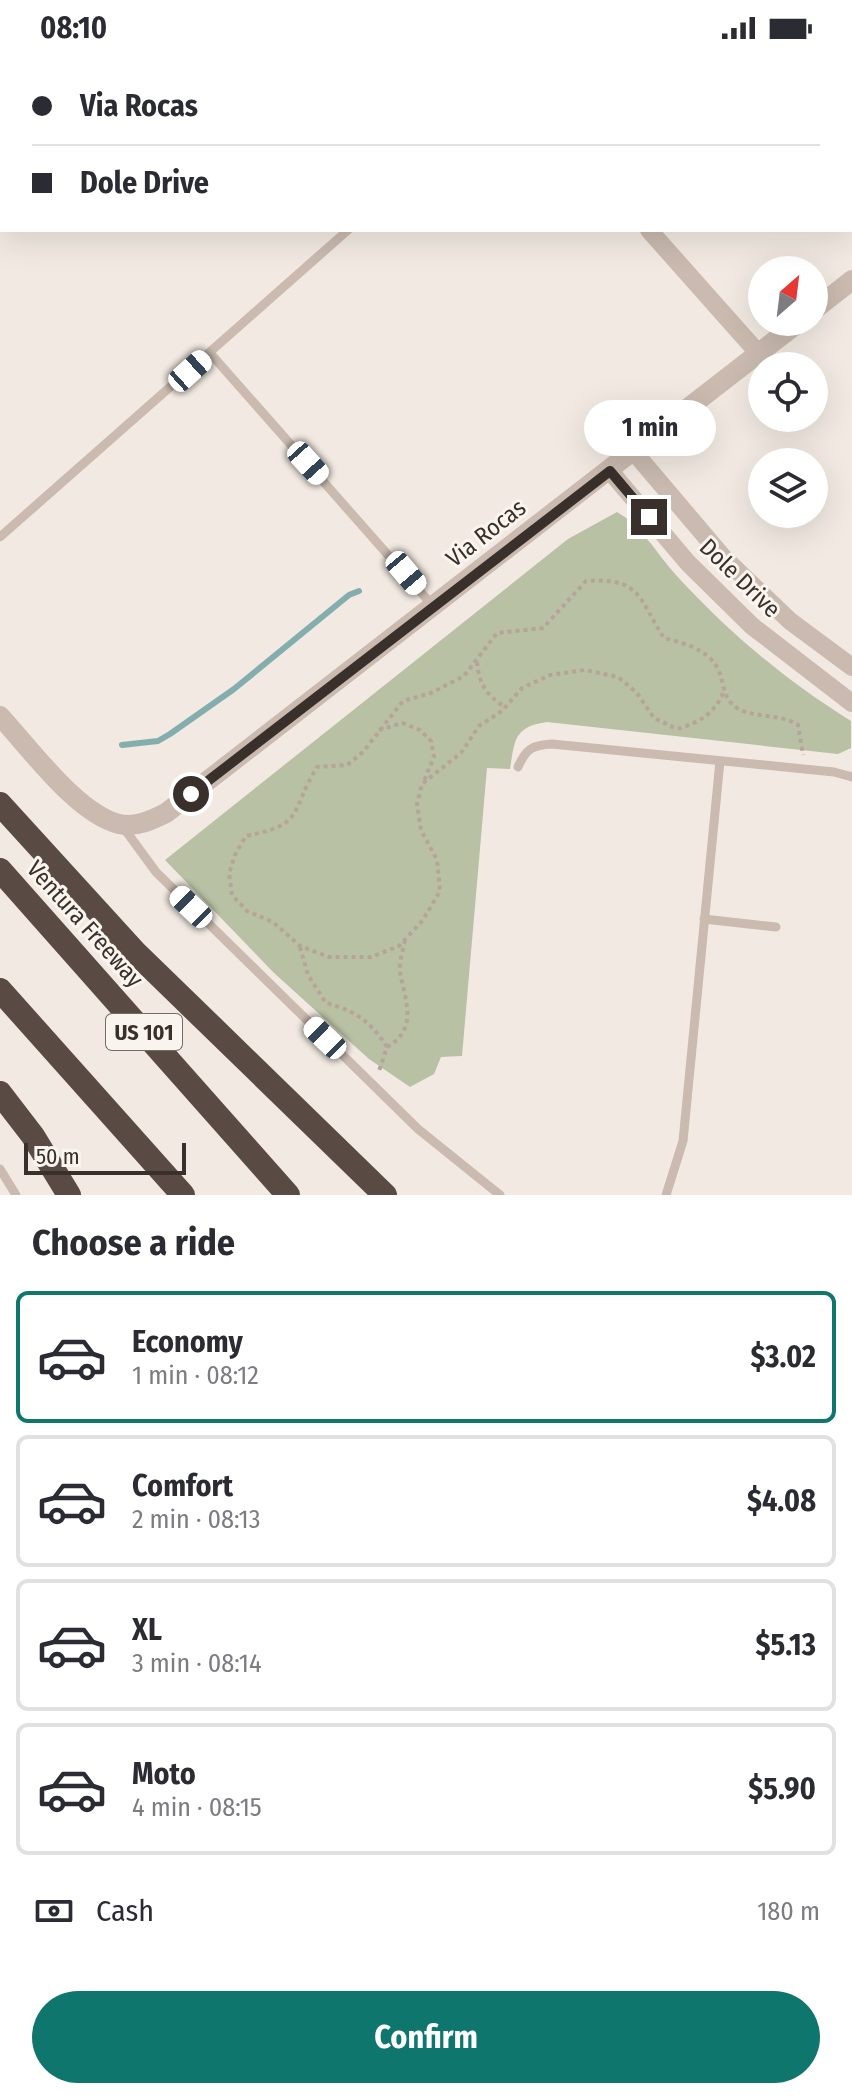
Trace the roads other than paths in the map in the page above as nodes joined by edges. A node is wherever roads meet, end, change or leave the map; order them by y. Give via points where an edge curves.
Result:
1 (346, 232) edge
2 (651, 232) edge
3 (852, 280) edge
4 (828, 299) edge
5 (782, 336) edge
6 (757, 352) edge
7 (762, 352) edge
8 (210, 353) junction
9 (748, 363) edge
10 (634, 452) junction
11 (610, 471) junction
12 (0, 537) edge
13 (434, 606) junction
14 (852, 667) edge
15 (852, 703) edge
16 (0, 716) edge
17 (720, 761) junction
18 (518, 767) dead end
19 (852, 777) edge
20 (0, 804) edge
21 (121, 825) junction
22 (0, 870) edge
23 (704, 919) junction
24 (776, 927) dead end
25 (0, 990) edge
26 (0, 1093) edge
27 (0, 1169) edge
28 (16, 1195) edge
29 (69, 1195) edge
30 (183, 1195) edge
31 (288, 1195) edge
32 (385, 1195) edge
33 (500, 1195) edge
34 (666, 1195) edge

1 - 8 lane
2 - 6 street
3 - 4 street
5 - 7 street, Via Rocas
8 - 12 lane
8 - 13 lane
9 - 10 street, Via Rocas
10 - 11 street, Via Rocas
10 - 14 street, Dole Drive via 723,557 790,621
11 - 13 street, Via Rocas
11 - 15 street, Dole Drive via 688,563 752,626
13 - 21 street, Via Rocas via 166,813 146,823
16 - 21 street via 82,804
17 - 18 lane via 552,744 525,751
17 - 19 lane
17 - 23 lane
20 - 32 highway via 145,962
21 - 33 lane via 156,872 418,1129
22 - 31 highway, Ventura Freeway / US 101
23 - 24 lane
23 - 34 lane via 683,1141
25 - 30 highway
26 - 29 highway
27 - 28 lane

